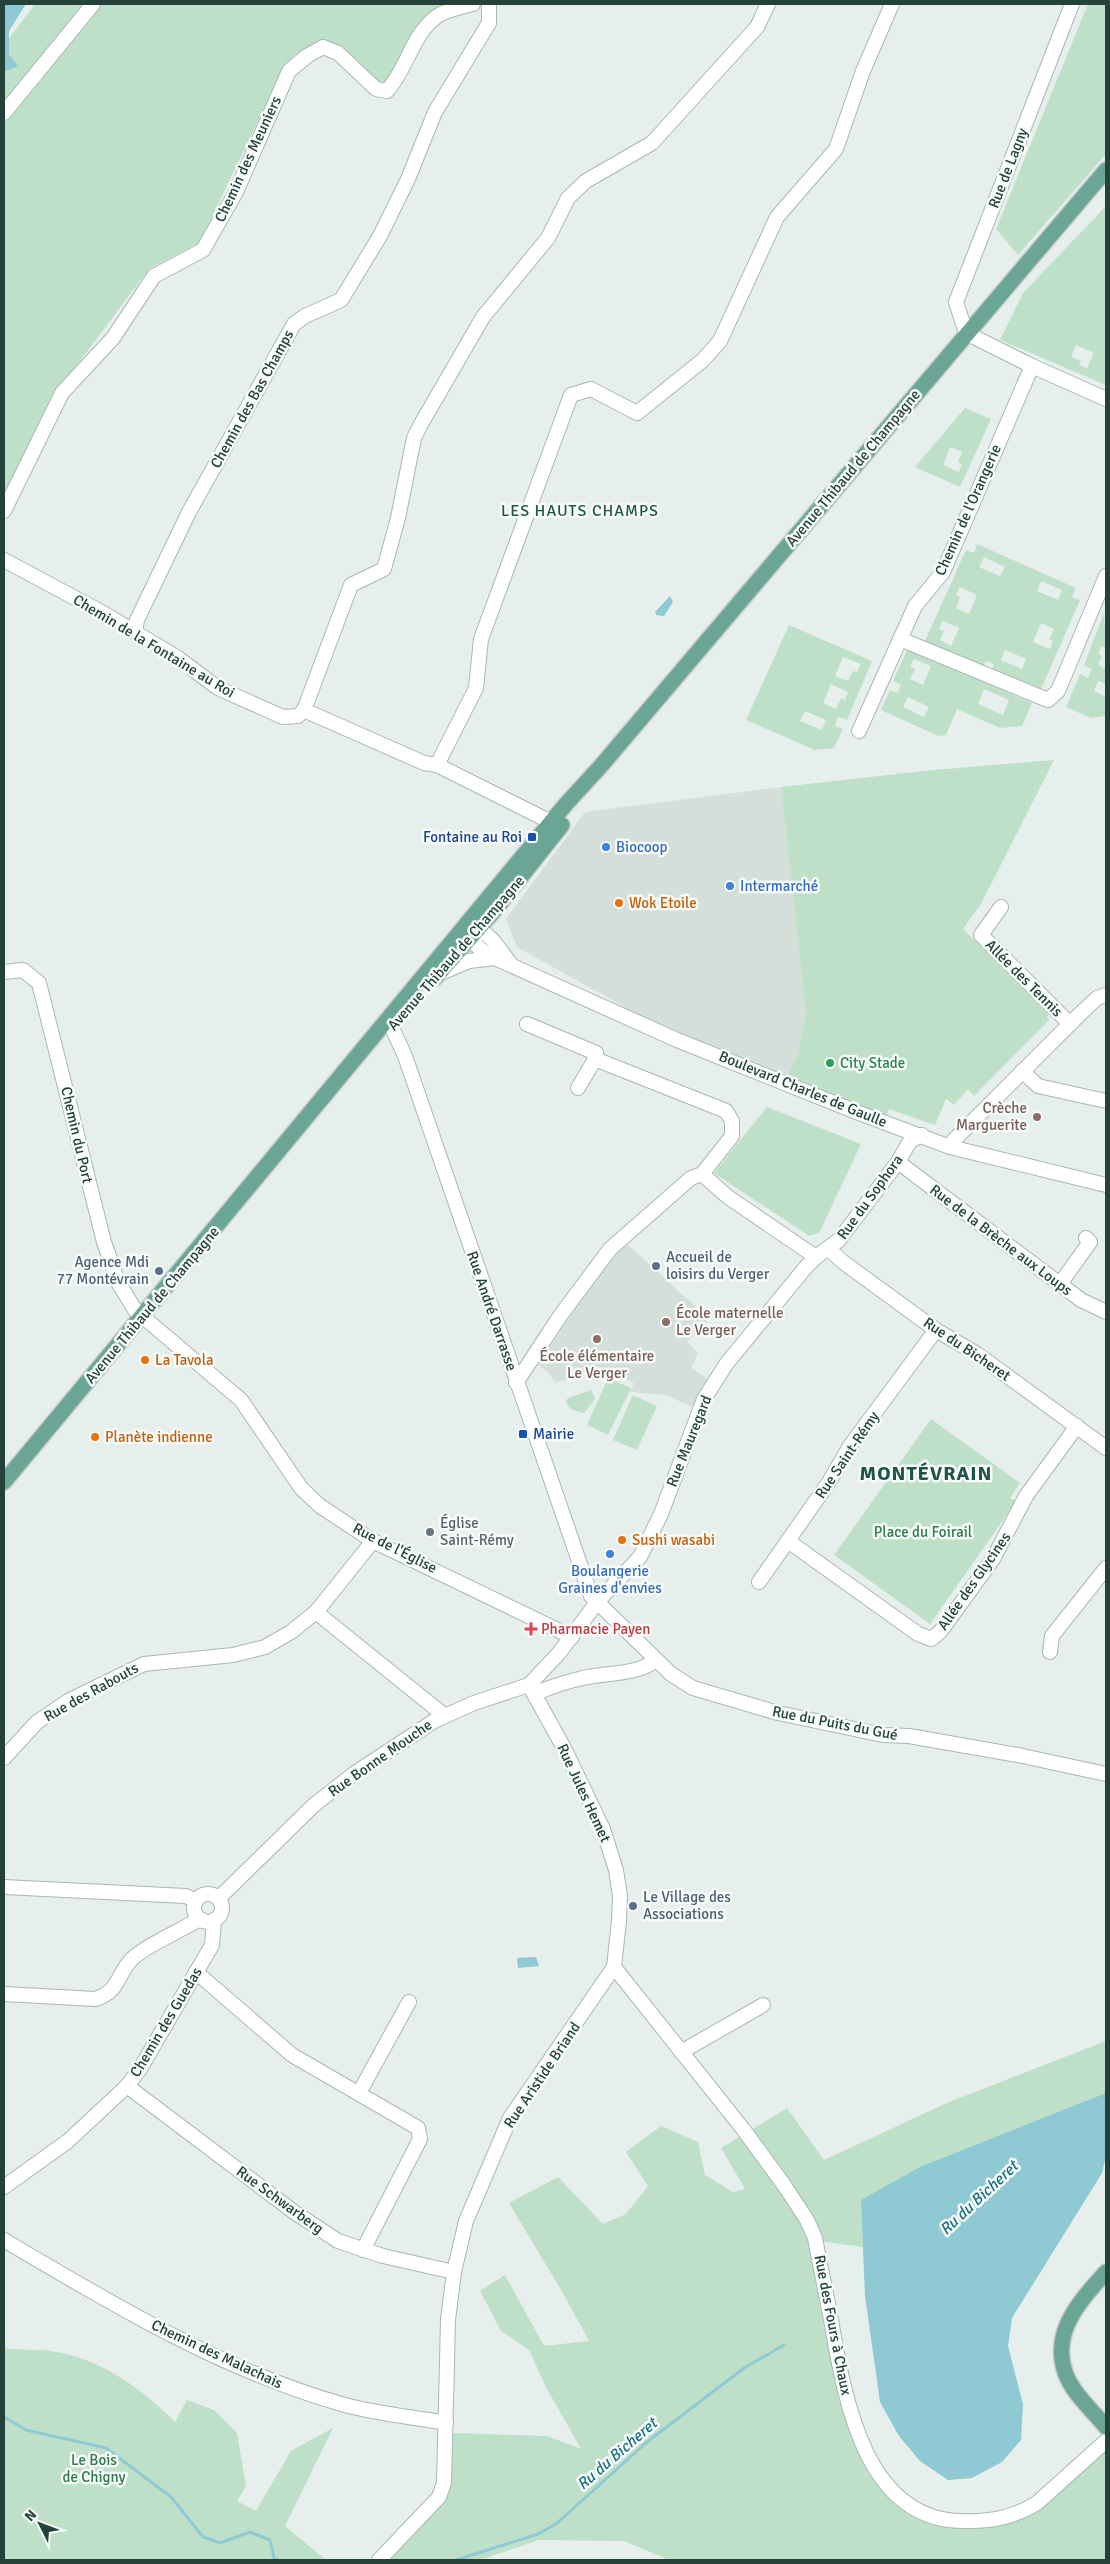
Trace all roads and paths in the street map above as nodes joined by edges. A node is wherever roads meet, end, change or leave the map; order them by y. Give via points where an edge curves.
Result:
1 (93, 4) edge
2 (473, 4) edge
3 (489, 4) edge
4 (768, 4) edge
5 (892, 4) edge
6 (1072, 4) edge
7 (4, 113) edge
8 (1106, 170) edge
9 (966, 333) junction
10 (1032, 366) junction
11 (1106, 399) edge
12 (4, 511) edge
13 (4, 560) edge
14 (1106, 576) edge
15 (1103, 595) edge
16 (135, 632) junction
17 (900, 639) junction
18 (304, 710) junction
19 (858, 732) dead end
20 (437, 765) junction
21 (555, 826) junction
22 (1001, 907) dead end
23 (472, 930) junction
24 (495, 958) junction
25 (510, 963) junction
26 (4, 972) edge
27 (438, 974) junction
28 (1106, 995) edge
29 (390, 1023) junction
30 (527, 1024) dead end
31 (1070, 1024) junction
32 (595, 1059) junction
33 (1022, 1071) junction
34 (578, 1088) dead end
35 (1106, 1101) edge
36 (922, 1136) junction
37 (950, 1146) junction
38 (898, 1162) junction
39 (702, 1174) junction
40 (1106, 1185) edge
41 (1086, 1238) dead end
42 (829, 1249) junction
43 (816, 1257) junction
44 (1060, 1284) junction
45 (1106, 1312) edge
46 (142, 1318) junction
47 (936, 1330) junction
48 (516, 1384) junction
49 (1076, 1426) junction
50 (1105, 1445) edge
51 (4, 1482) edge
52 (373, 1541) junction
53 (788, 1541) junction
54 (1106, 1568) edge
55 (759, 1582) dead end
56 (598, 1601) junction
57 (316, 1612) junction
58 (572, 1637) junction
59 (1050, 1652) dead end
60 (656, 1660) junction
61 (532, 1689) junction
62 (445, 1716) junction
63 (4, 1758) edge
64 (1106, 1774) edge
65 (4, 1888) edge
66 (217, 1897) junction
67 (196, 1901) junction
68 (202, 1922) junction
69 (614, 1967) junction
70 (196, 1972) junction
71 (4, 1994) edge
72 (409, 2002) dead end
73 (763, 2005) dead end
74 (681, 2052) junction
75 (128, 2086) junction
76 (358, 2093) junction
77 (4, 2186) edge
78 (4, 2240) edge
79 (363, 2250) junction
80 (454, 2272) junction
81 (1106, 2272) edge
82 (446, 2423) junction
83 (1106, 2427) edge
84 (1106, 2441) edge
85 (379, 2560) edge

1 - 7 street
2 - 12 street, Chemin des Meuniers via 437,16 421,32 388,90 376,89 338,53 324,47 306,56 289,71 236,192 203,250 154,276 113,338 62,393
3 - 16 street, Chemin des Bas Champs via 489,23 435,112 380,236 341,300 294,324 189,512 137,620
4 - 18 street via 757,26 652,143 576,188 548,238 483,317 414,438 384,569 351,585
5 - 20 street via 863,71 836,149 777,217 720,341 703,360 637,413 591,389 571,395 481,638 476,688
6 - 9 street, Rue de Lagny via 956,302
8 - 9 main road, Avenue Thibaud de Champagne
9 - 10 street
9 - 21 main road, Avenue Thibaud de Champagne via 600,768
10 - 11 street
10 - 17 street, Chemin de l'Orangerie via 942,572 915,606
13 - 16 street, Chemin de la Fontaine au Roi
14 - 15 street
15 - 17 street via 1058,692 1048,700
16 - 18 street, Chemin de la Fontaine au Roi via 218,688 284,717 298,716
17 - 19 street, Chemin de l'Orangerie
18 - 20 street via 424,763
20 - 21 street
21 - 23 main road, Avenue Thibaud de Champagne
22 - 31 street, Allée des Tennis via 981,935
23 - 24 street, Boulevard Charles de Gaulle via 486,954
23 - 25 street, Boulevard Charles de Gaulle
23 - 27 main road, Avenue Thibaud de Champagne
23 - 29 main road, Avenue Thibaud de Champagne
24 - 25 street, Boulevard Charles de Gaulle
24 - 27 street, Boulevard Charles de Gaulle via 469,961
25 - 36 street, Boulevard Charles de Gaulle via 677,1040
26 - 46 street, Chemin du Port via 23,970 39,984 104,1242 126,1299
27 - 29 main road, Avenue Thibaud de Champagne
28 - 31 street via 1097,998
29 - 46 main road, Avenue Thibaud de Champagne
29 - 48 street, Rue André Darrasse via 405,1056
30 - 32 street via 596,1053
31 - 33 street
32 - 34 street
32 - 39 street via 726,1111 732,1121 732,1136
33 - 35 street via 1038,1086
33 - 37 street
36 - 37 street, Boulevard Charles de Gaulle
36 - 38 street, Rue du Sophora via 910,1140
37 - 40 street, Boulevard Charles de Gaulle
38 - 42 street, Rue du Sophora
38 - 44 street, Rue de la Brèche aux Loups
39 - 43 street via 728,1197
39 - 48 street via 691,1178 610,1249 560,1316
41 - 44 street via 1090,1242
42 - 43 street, Rue du Sophora
42 - 47 street, Rue du Bicheret
43 - 56 street, Rue Mauregard via 715,1380 699,1410 649,1543 628,1571
44 - 45 street, Rue de la Brèche aux Loups via 1081,1300
46 - 51 main road, Avenue Thibaud de Champagne
46 - 52 street, Rue de l'Église via 242,1400 302,1488 320,1506
47 - 49 street, Rue du Bicheret via 976,1354
47 - 53 street, Rue Saint-Rémy via 850,1446
48 - 56 street, Rue André Darrasse via 591,1596
49 - 50 street, Rue du Bicheret
49 - 53 street, Allée des Glycines via 1026,1496 993,1558 940,1632 931,1639 918,1634
52 - 57 street, Rue des Rabouts
52 - 58 street, Rue de l'Église
53 - 55 street, Rue Saint-Rémy
54 - 59 street via 1052,1636
56 - 58 street
56 - 60 street, Rue du Puits du Gué
57 - 62 street
57 - 63 street, Rue des Rabouts via 265,1647 249,1652 144,1664 128,1671 37,1722
58 - 61 street
60 - 61 street, Rue Bonne Mouche via 642,1670 608,1673
60 - 64 street, Rue du Puits du Gué via 677,1680 693,1688 778,1713 883,1735 909,1736 1018,1754
61 - 62 street, Rue Bonne Mouche via 474,1703
61 - 69 street, Rue Jules Hemet via 603,1829 616,1870 620,1896
62 - 66 street, Rue Bonne Mouche via 398,1743 314,1805
65 - 67 street via 186,1896
66 - 67 street via 203,1895
66 - 68 street via 222,1909
67 - 68 street via 194,1910
68 - 70 street, Chemin des Guedas via 212,1945
68 - 71 street via 132,1958 113,1990 95,1999
69 - 74 street, Rue des Fours à Chaux
69 - 80 street, Rue Aristide Briand via 510,2118 466,2221
70 - 75 street, Chemin des Guedas
70 - 76 street via 292,2054
72 - 76 street
73 - 74 street
74 - 84 street, Rue des Fours à Chaux via 743,2129 807,2220 815,2238 843,2385 859,2438 875,2466 906,2503 925,2514 953,2521 986,2522 1025,2511
75 - 77 street, Chemin des Guedas via 68,2141
75 - 79 street, Rue Schwarberg via 294,2212 338,2241
76 - 79 street via 418,2128 420,2133 420,2139
78 - 82 street, Chemin des Malachais via 157,2328 247,2370 357,2408
79 - 80 street, Rue Schwarberg
80 - 82 street, Rue Aristide Briand via 448,2320
81 - 83 main road via 1076,2307 1062,2339 1061,2353 1065,2373 1075,2390
82 - 85 street, Rue Aristide Briand via 446,2469 439,2497

